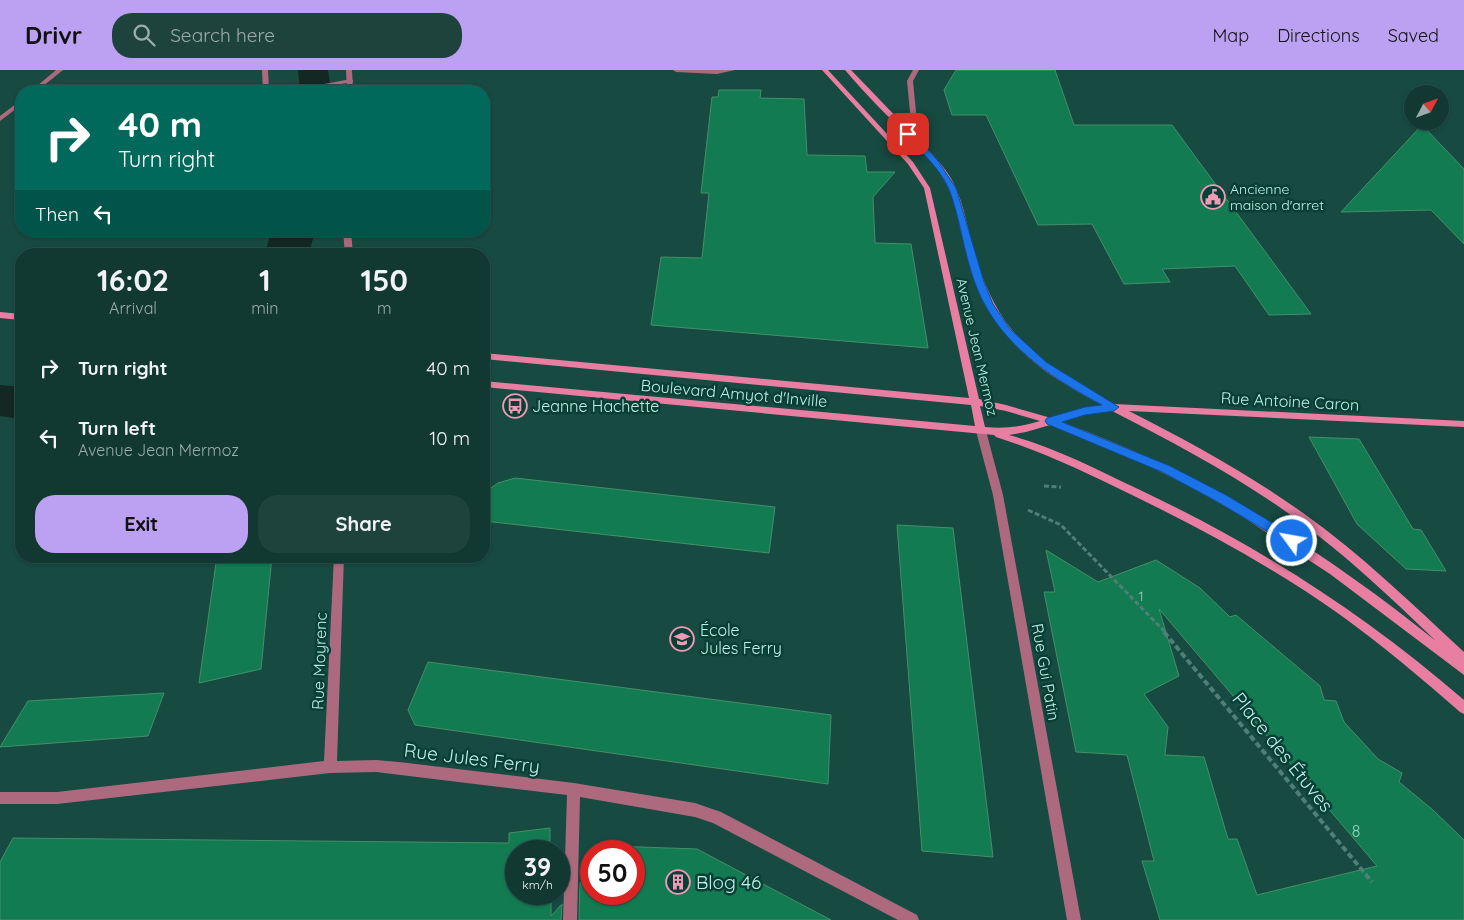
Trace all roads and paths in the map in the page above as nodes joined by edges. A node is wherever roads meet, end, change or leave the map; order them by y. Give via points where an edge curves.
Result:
1 (60, 70) edge
2 (265, 70) edge
3 (349, 70) edge
4 (676, 70) edge
5 (732, 70) edge
6 (825, 70) edge
7 (848, 70) edge
8 (916, 70) edge
9 (351, 81) junction
10 (41, 85) edge
11 (266, 85) edge
12 (330, 85) edge
13 (351, 85) edge
14 (15, 107) edge
15 (0, 119) edge
16 (908, 134) junction
17 (0, 315) edge
18 (15, 316) edge
19 (490, 357) edge
20 (490, 385) edge
21 (974, 402) junction
22 (1114, 407) junction
23 (1050, 421) junction
24 (1464, 424) edge
25 (982, 431) junction
26 (998, 495) junction
27 (339, 563) edge
28 (1464, 660) edge
29 (1464, 670) edge
30 (1464, 708) edge
31 (330, 767) junction
32 (574, 789) junction
33 (0, 798) edge
34 (1372, 882) dead end
35 (570, 920) edge
36 (912, 920) edge
37 (1074, 920) edge

1 - 10 street
2 - 11 street
3 - 9 street
4 - 5 street
6 - 21 main road, Avenue Jean Mermoz via 911,163 927,188
7 - 16 main road, Avenue Jean Mermoz
8 - 16 street via 910,81 913,112
9 - 12 street
9 - 13 street
14 - 15 street
16 - 22 main road, Avenue Jean Mermoz via 935,163 952,188 979,282 992,311 1006,331 1042,365
17 - 18 main road
19 - 21 main road, Boulevard Amyot d'Inville
20 - 25 main road, Boulevard Amyot d'Inville
21 - 23 main road, Boulevard Amyot d'Inville via 1010,408
21 - 25 main road, Avenue Jean Mermoz
22 - 23 main road
22 - 24 main road, Rue Antoine Caron
22 - 28 main road, Avenue Jean Mermoz via 1312,524 1367,568
23 - 25 main road via 1013,432
23 - 29 main road, Boulevard Amyot d'Inville via 1166,469 1260,521 1327,564
25 - 26 street, Rue Gui Patin
25 - 30 main road via 1023,442 1062,458 1222,536 1302,582 1369,627
26 - 34 path, Place des Étuves via 1060,525 1173,641
26 - 37 street, Rue Gui Patin
27 - 31 street, Rue Moyrenc
31 - 32 street, Rue Jules Ferry via 376,766
31 - 33 street, Rue Jules Ferry via 66,797
32 - 35 street
32 - 36 street, Rue Jules Ferry via 673,805 716,817

